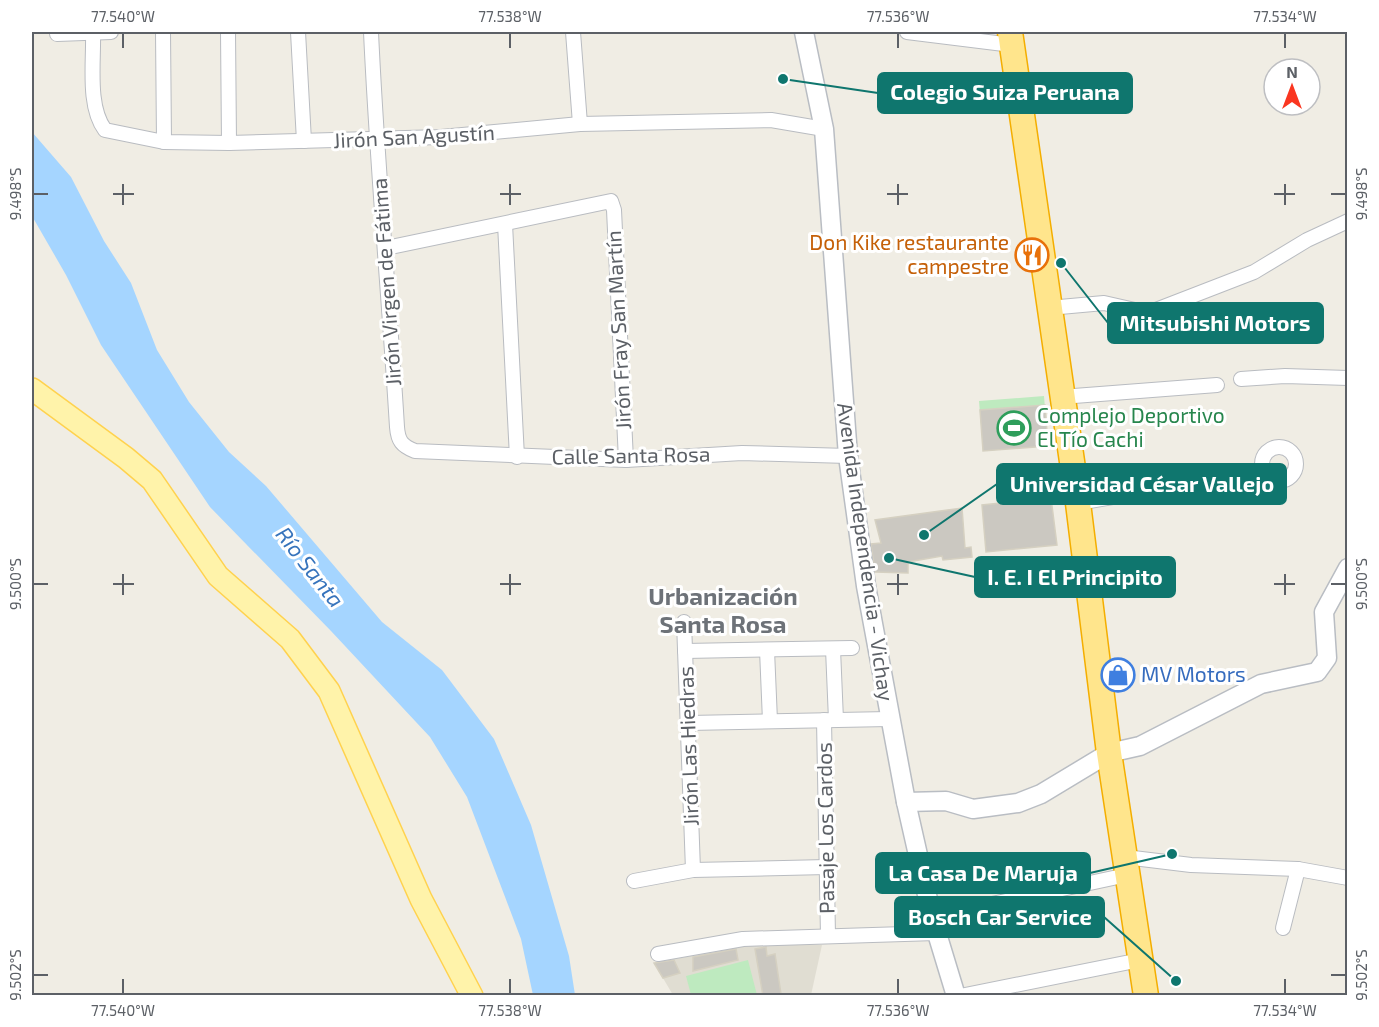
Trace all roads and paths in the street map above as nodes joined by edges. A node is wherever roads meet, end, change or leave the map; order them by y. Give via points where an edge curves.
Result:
1 (93, 32) edge
2 (111, 32) edge
3 (163, 32) edge
4 (228, 32) edge
5 (298, 32) edge
6 (371, 32) edge
7 (573, 32) edge
8 (804, 32) edge
9 (907, 32) edge
10 (57, 34) dead end
11 (1011, 38) edge
12 (580, 123) junction
13 (824, 129) junction
14 (375, 138) junction
15 (304, 141) junction
16 (164, 142) junction
17 (229, 143) junction
18 (1347, 221) edge
19 (505, 224) junction
20 (386, 248) junction
21 (1048, 308) junction
22 (1347, 378) edge
23 (1241, 380) dead end
24 (1217, 386) dead end
25 (32, 389) edge
26 (1061, 397) junction
27 (415, 451) joint
28 (848, 456) junction
29 (517, 457) junction
30 (626, 460) junction
31 (1263, 471) dead end
32 (1078, 503) junction
33 (1347, 568) edge
34 (684, 621) dead end
35 (852, 648) dead end
36 (833, 649) junction
37 (767, 650) junction
38 (686, 651) junction
39 (889, 719) junction
40 (830, 720) junction
41 (770, 721) junction
42 (689, 723) junction
43 (1109, 753) junction
44 (906, 802) junction
45 (1126, 866) junction
46 (827, 867) junction
47 (1298, 869) junction
48 (693, 870) junction
49 (1347, 878) edge
50 (634, 881) dead end
51 (934, 925) junction
52 (1283, 928) dead end
53 (828, 936) junction
54 (658, 954) dead end
55 (1140, 960) junction
56 (472, 996) edge
57 (958, 996) edge
58 (1146, 996) edge

1 - 2 street
1 - 10 street
1 - 16 street, Jirón San Agustín via 99,122 105,130
3 - 16 street
4 - 17 street
5 - 15 street
6 - 14 street, Jirón Virgen de Fátima
7 - 12 street
8 - 13 main road, Avenida Independencia - Vichay
9 - 11 street
11 - 21 highway
12 - 13 street, Jirón San Agustín via 771,120
12 - 14 street, Jirón San Agustín via 506,132
13 - 28 main road, Avenida Independencia - Vichay
14 - 15 street, Jirón San Agustín
14 - 20 street, Jirón Virgen de Fátima
15 - 17 street, Jirón San Agustín
16 - 17 street, Jirón San Agustín
18 - 21 street via 1254,272 1148,313 1104,303
19 - 20 street
19 - 29 street
19 - 30 street, Jirón Fray San Martín via 611,201
20 - 27 street, Jirón Virgen de Fátima via 398,439
21 - 26 highway
22 - 23 street via 1285,376
24 - 26 street
25 - 56 main road via 152,480 218,576 290,639 329,691 422,899
26 - 32 highway
27 - 29 street, Calle Santa Rosa
28 - 30 street, Calle Santa Rosa via 742,453
28 - 39 main road, Avenida Independencia - Vichay
29 - 30 street, Calle Santa Rosa
31 - 32 street
32 - 43 highway
33 - 43 main road via 1324,612 1327,658 1317,672 1261,684 1140,746
34 - 38 street, Jirón Las Hiedras
35 - 36 street
36 - 37 street
36 - 40 street, Pasaje Los Cardos
37 - 38 street
37 - 41 street
38 - 42 street, Jirón Las Hiedras
39 - 40 street
39 - 44 main road, Avenida Independencia - Vichay
40 - 41 street
40 - 46 street, Pasaje Los Cardos
41 - 42 street
42 - 48 street, Jirón Las Hiedras
43 - 44 main road via 1041,794 1008,806 973,809 946,801
43 - 45 highway
44 - 51 main road, Avenida Independencia - Vichay
45 - 47 street
45 - 51 street
45 - 55 highway
46 - 48 street
46 - 53 street, Pasaje Los Cardos
47 - 49 street
47 - 52 street
48 - 50 street
51 - 53 street
51 - 57 main road, Avenida Independencia - Vichay
53 - 54 street via 743,939
55 - 57 street
55 - 58 highway

